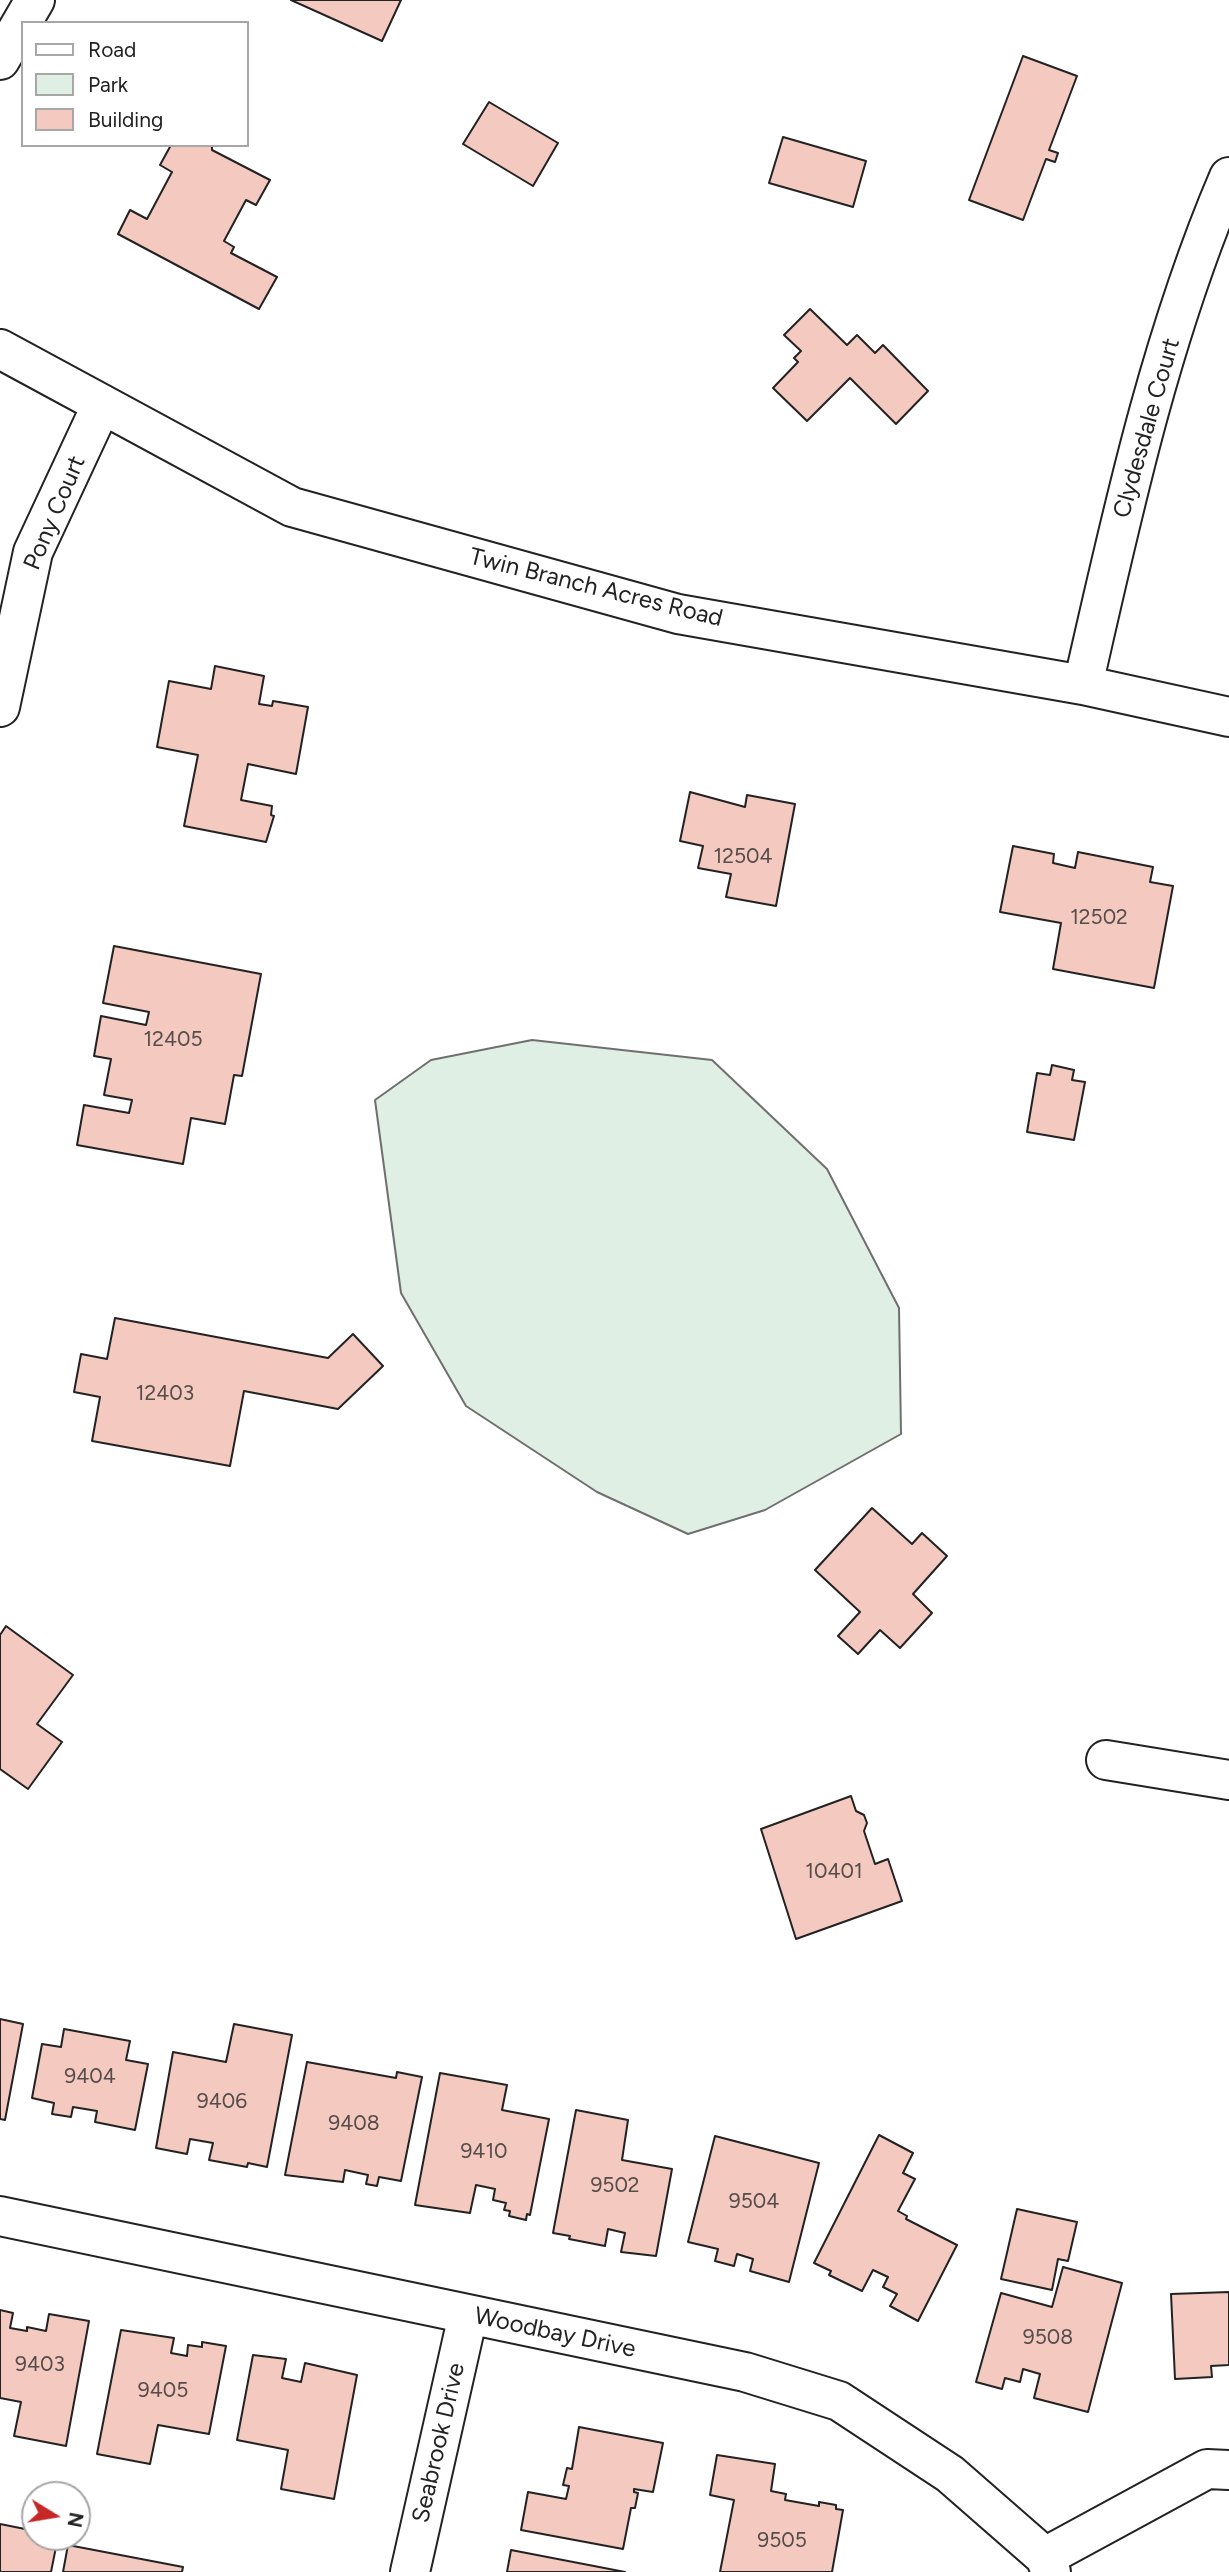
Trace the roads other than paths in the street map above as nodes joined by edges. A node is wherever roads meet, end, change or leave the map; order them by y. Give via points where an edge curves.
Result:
1 (35, 0) edge
2 (23, 21) edge
3 (21, 24) edge
4 (0, 60) edge
5 (1229, 177) edge
6 (0, 349) edge
7 (102, 404) junction
8 (1083, 685) junction
9 (0, 707) edge
10 (1229, 717) edge
11 (1106, 1760) dead end
12 (1229, 1780) edge
13 (0, 2216) edge
14 (468, 2315) junction
15 (1229, 2470) edge
16 (1048, 2564) edge
17 (410, 2572) edge

1 - 2 street
3 - 4 street
5 - 8 street, Clydesdale Court via 1185,291 1122,512
6 - 7 street, Twin Branch Acres Road
7 - 8 street, Twin Branch Acres Road via 292,507 678,614
7 - 9 street, Pony Court via 33,552
8 - 10 street, Twin Branch Acres Road
11 - 12 street
13 - 14 street, Woodbay Drive
14 - 16 street, Woodbay Drive via 745,2372 839,2401 950,2474
14 - 17 street, Seabrook Drive
15 - 16 street via 1207,2469

